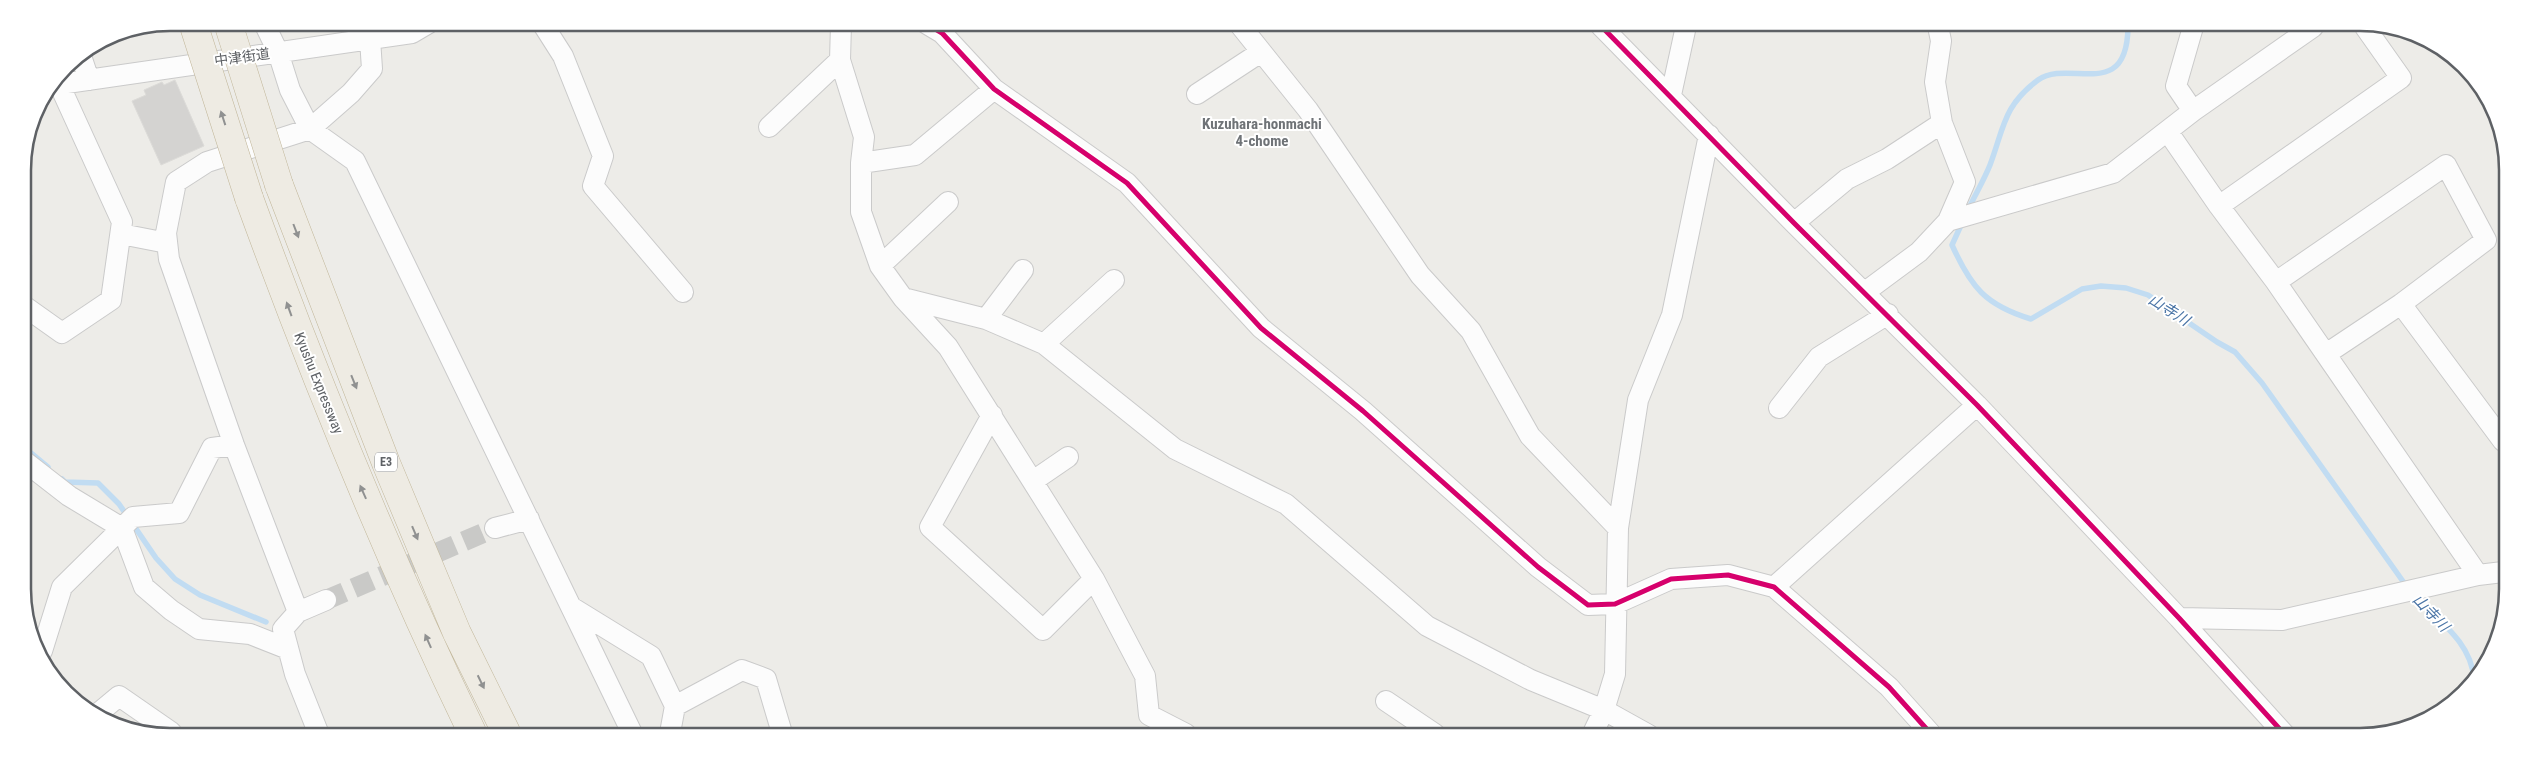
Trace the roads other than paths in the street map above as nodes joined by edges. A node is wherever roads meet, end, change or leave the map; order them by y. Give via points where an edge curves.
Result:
1 (1607, 31) edge
2 (1685, 31) edge
3 (1939, 31) edge
4 (2192, 31) edge
5 (2307, 31) edge
6 (2368, 31) edge
7 (196, 32) edge
8 (231, 32) edge
9 (268, 32) edge
10 (391, 32) edge
11 (548, 32) edge
12 (841, 32) edge
13 (940, 32) edge
14 (1245, 32) edge
15 (370, 39) junction
16 (278, 52) junction
17 (1261, 52) junction
18 (840, 60) junction
19 (83, 63) edge
20 (89, 80) junction
21 (62, 84) edge
22 (58, 89) edge
23 (994, 89) junction
24 (1198, 94) dead end
25 (1671, 95) junction
26 (2193, 111) junction
27 (1942, 123) junction
28 (769, 127) dead end
29 (310, 129) junction
30 (2168, 132) junction
31 (1709, 135) junction
32 (861, 163) junction
33 (948, 202) dead end
34 (2219, 206) junction
35 (1950, 221) junction
36 (1794, 223) junction
37 (121, 234) junction
38 (168, 243) junction
39 (880, 266) junction
40 (1023, 270) dead end
41 (1114, 280) dead end
42 (2276, 282) junction
43 (683, 292) dead end
44 (1865, 292) junction
45 (903, 298) junction
46 (2400, 304) junction
47 (32, 311) edge
48 (1888, 314) junction
49 (986, 319) junction
50 (1044, 344) junction
51 (2326, 354) junction
52 (1977, 405) junction
53 (1779, 408) dead end
54 (992, 415) junction
55 (2499, 436) edge
56 (234, 445) junction
57 (1068, 457) dead end
58 (31, 467) edge
59 (1033, 481) junction
60 (529, 519) junction
61 (122, 528) junction
62 (495, 528) tunnel mouth
63 (1618, 528) junction
64 (2499, 572) edge
65 (2478, 575) junction
66 (1094, 579) junction
67 (1774, 587) junction
68 (326, 600) tunnel mouth
69 (1615, 604) junction
70 (573, 608) junction
71 (298, 612) junction
72 (2179, 618) junction
73 (44, 645) edge
74 (288, 649) junction
75 (1386, 700) dead end
76 (674, 706) junction
77 (103, 710) edge
78 (1604, 710) junction
79 (1426, 727) edge
80 (1596, 727) edge
81 (1635, 727) edge
82 (1925, 727) edge
83 (2278, 727) edge
84 (165, 728) edge
85 (316, 728) edge
86 (470, 728) edge
87 (504, 728) edge
88 (630, 728) edge
89 (671, 728) edge
90 (780, 728) edge
91 (1173, 728) edge

1 - 25 street
2 - 25 street
3 - 27 street via 1941,41 1935,82
4 - 26 street via 2176,86
5 - 26 street
6 - 34 street via 2401,78
86 -> 7 highway, Kyushu Expressway / E3, bridge via 357,478 292,317 249,198
8 -> 87 highway, E3, bridge via 279,185 326,310 457,632
9 - 16 street
10 - 15 street, 中津街道
11 - 43 street via 563,56 603,156 593,186
12 - 18 street
13 - 23 street
14 - 17 street
15 - 16 street, 中津街道
15 - 29 street via 372,69 351,93
16 - 20 street, 中津街道
16 - 29 street via 290,90
17 - 24 street
17 - 63 street via 1308,110 1420,275 1471,332 1530,436
18 - 28 street
18 - 32 street via 864,137
19 - 20 street
20 - 21 street, 中津街道
22 - 37 street via 122,222
23 - 32 street via 915,156
23 - 69 street via 1127,182 1261,328 1362,411 1538,567 1588,605
25 - 31 street
26 - 30 street
27 - 35 street via 1965,182
27 - 36 street via 1887,159 1847,179
29 - 38 street via 207,162 176,182 166,233
29 - 60 street via 355,161
30 - 34 street
30 - 35 street via 2113,173
31 - 36 street
31 - 63 street via 1672,315 1638,400
32 - 39 street via 861,212
33 - 39 street
34 - 42 street
35 - 44 street via 1919,252
36 - 44 street
37 - 38 street
37 - 47 street via 111,300 62,333
38 - 56 street via 169,258
39 - 45 street
40 - 49 street
41 - 50 street
42 - 46 street via 2446,164 2486,240
42 - 51 street
44 - 48 street
45 - 49 street
45 - 54 street via 948,347
46 - 51 street
46 - 55 street
48 - 52 street
48 - 53 street via 1819,357
49 - 50 street
50 - 78 street via 1175,449 1286,504 1427,626 1530,680
51 - 65 street
52 - 67 street
52 - 72 street
54 - 59 street
54 - 66 street via 930,527 1043,630
56 - 61 street via 212,448 179,513 133,517
56 - 71 street
57 - 59 street
58 - 61 street via 69,496
59 - 66 street
60 - 62 street
60 - 70 street
61 - 73 street via 62,587
61 - 74 street via 144,587 171,610 199,630 250,634
63 - 69 street
64 - 65 street
65 - 72 street via 2282,620
66 - 91 street via 1145,676 1149,715
67 - 69 street via 1728,575 1671,579
67 - 82 street via 1889,687
68 - 71 street
69 - 78 street via 1615,674
70 - 76 street via 651,656
70 - 88 street
71 - 74 street via 283,630
72 - 83 street
74 - 85 street
75 - 79 street
76 - 89 street
76 - 90 street via 742,670 766,679
77 - 84 street via 119,696
78 - 80 street
78 - 81 street

